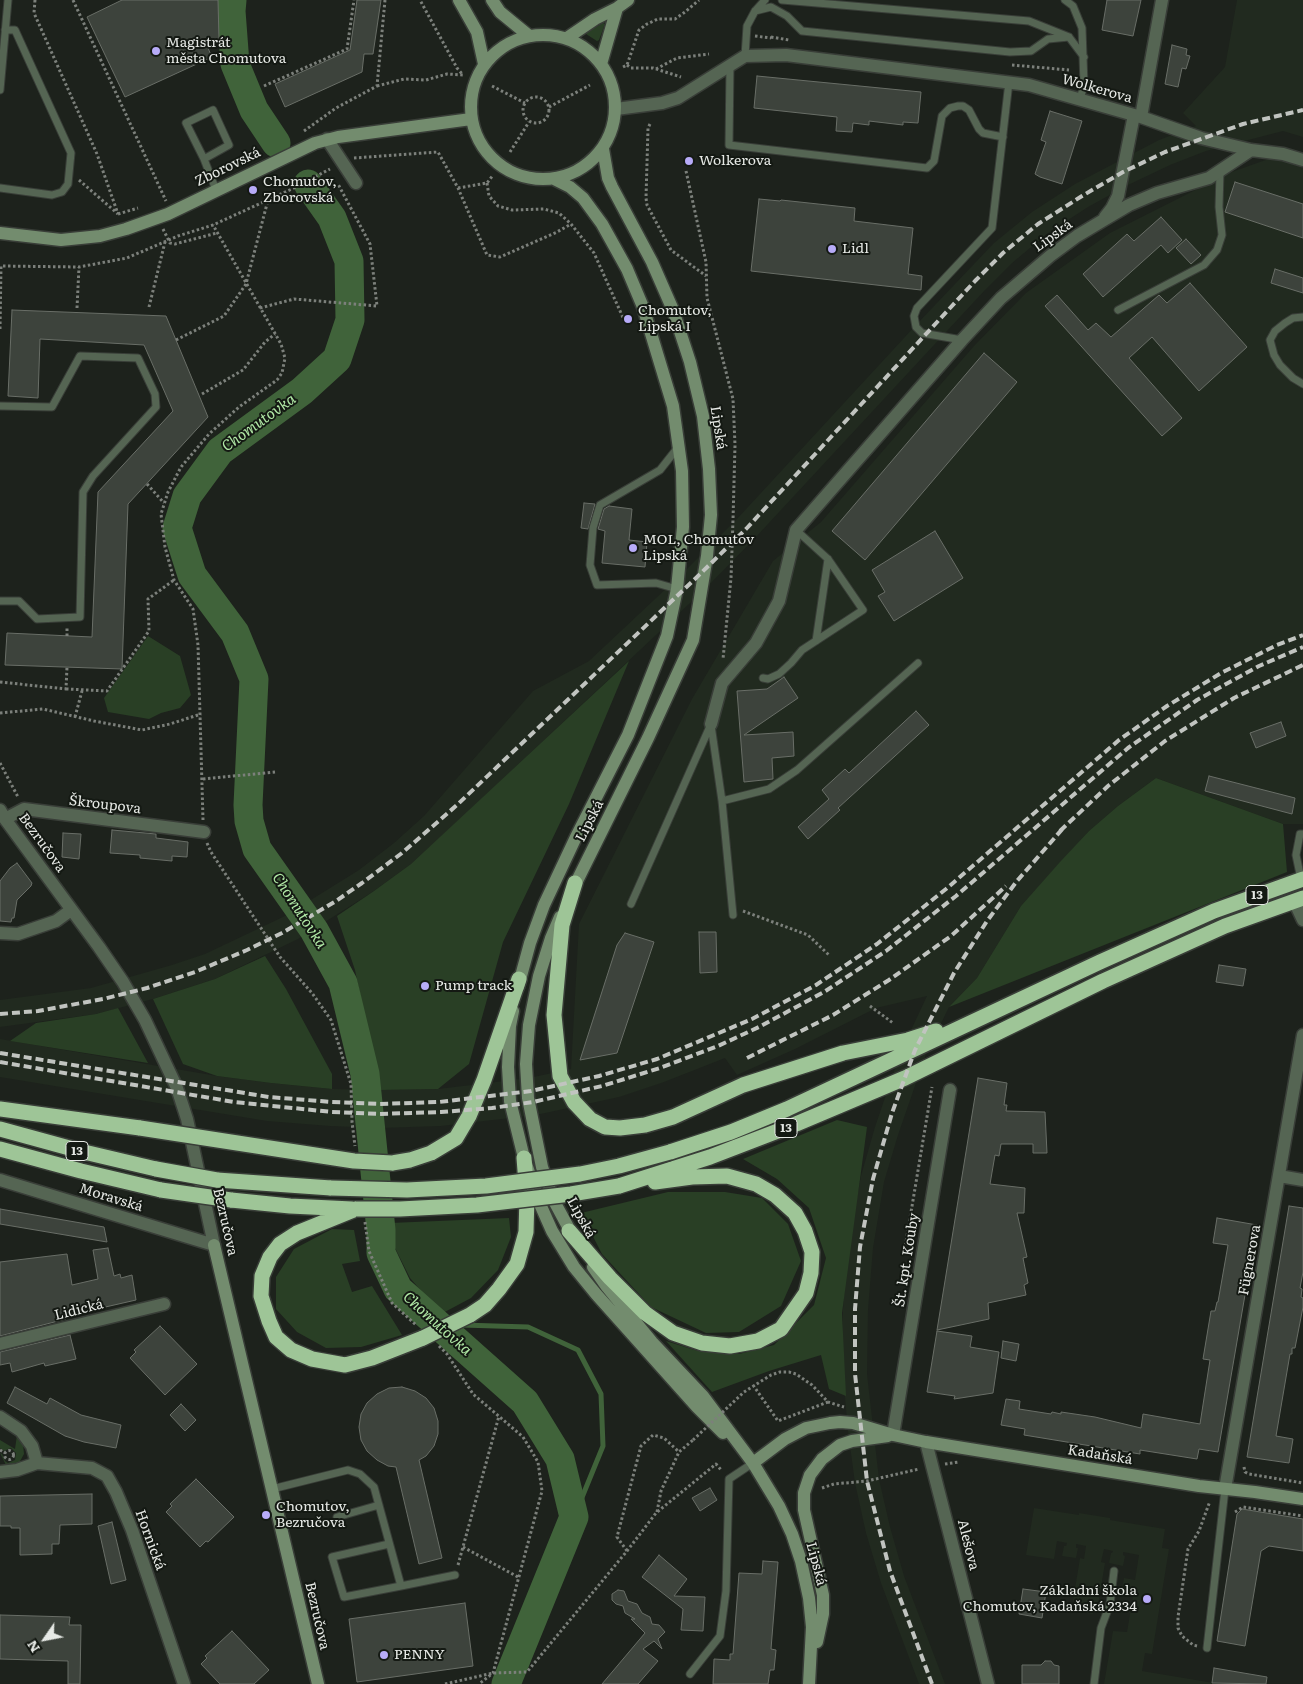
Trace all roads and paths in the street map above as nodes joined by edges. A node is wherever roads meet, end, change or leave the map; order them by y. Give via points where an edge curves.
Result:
1 (8, 0) edge
2 (35, 0) edge
3 (73, 0) edge
4 (354, 0) edge
5 (386, 0) edge
6 (420, 0) edge
7 (459, 0) edge
8 (492, 0) edge
9 (699, 0) edge
10 (765, 0) edge
11 (775, 0) edge
12 (782, 0) edge
13 (1065, 0) edge
14 (1162, 0) edge
15 (623, 4) edge
16 (755, 10) junction
17 (5, 30) junction
18 (528, 35) junction
19 (754, 36) dead end
20 (1069, 37) junction
21 (566, 38) junction
22 (772, 41) dead end
23 (709, 54) dead end
24 (745, 56) junction
25 (1084, 57) junction
26 (484, 64) junction
27 (601, 64) junction
28 (730, 66) junction
29 (656, 69) junction
30 (682, 77) dead end
31 (1009, 82) junction
32 (590, 85) dead end
33 (264, 86) dead end
34 (377, 86) junction
35 (492, 86) dead end
36 (0, 90) edge
37 (1080, 99) junction
38 (525, 103) junction
39 (548, 107) junction
40 (616, 108) junction
41 (1138, 116) junction
42 (471, 119) junction
43 (529, 122) junction
44 (650, 124) dead end
45 (299, 135) dead end
46 (1004, 137) junction
47 (327, 139) junction
48 (603, 148) junction
49 (1251, 150) junction
50 (510, 152) dead end
51 (204, 159) junction
52 (1303, 160) edge
53 (343, 163) junction
54 (686, 171) dead end
55 (1220, 172) junction
56 (70, 173) junction
57 (493, 175) dead end
58 (554, 179) junction
59 (356, 183) dead end
60 (487, 183) junction
61 (0, 188) edge
62 (458, 188) junction
63 (216, 190) junction
64 (341, 191) dead end
65 (166, 199) dead end
66 (268, 199) junction
67 (158, 218) junction
68 (1102, 220) junction
69 (571, 224) junction
70 (213, 225) junction
71 (218, 232) junction
72 (0, 233) edge
73 (167, 241) junction
74 (79, 267) junction
75 (706, 276) junction
76 (246, 284) junction
77 (149, 307) dead end
78 (78, 308) dead end
79 (260, 308) junction
80 (1118, 310) dead end
81 (1303, 317) edge
82 (626, 322) dead end
83 (0, 329) edge
84 (275, 334) junction
85 (176, 340) dead end
86 (962, 340) junction
87 (1303, 384) edge
88 (202, 394) dead end
89 (0, 406) edge
90 (679, 445) junction
91 (147, 484) dead end
92 (164, 503) junction
93 (796, 530) junction
94 (828, 559) junction
95 (174, 580) junction
96 (677, 589) junction
97 (0, 601) edge
98 (816, 641) junction
99 (918, 663) dead end
100 (67, 667) dead end
101 (763, 678) dead end
102 (0, 682) edge
103 (722, 683) junction
104 (66, 689) junction
105 (82, 690) junction
106 (0, 713) edge
107 (76, 717) junction
108 (711, 724) junction
109 (0, 763) edge
110 (275, 772) dead end
111 (202, 778) dead end
112 (722, 801) junction
113 (24, 809) junction
114 (3, 815) edge
115 (204, 832) dead end
116 (1303, 834) edge
117 (1302, 879) edge
118 (575, 883) junction
119 (1299, 899) edge
120 (631, 904) dead end
121 (732, 907) junction
122 (71, 910) junction
123 (733, 915) dead end
124 (1303, 920) edge
125 (0, 933) edge
126 (830, 956) dead end
127 (519, 979) junction
128 (870, 1006) dead end
129 (995, 1012) junction
130 (894, 1022) dead end
131 (1303, 1035) edge
132 (932, 1087) dead end
133 (950, 1090) dead end
134 (0, 1109) edge
135 (0, 1129) edge
136 (5, 1150) edge
137 (524, 1158) junction
138 (1279, 1176) junction
139 (0, 1180) edge
140 (1303, 1180) edge
141 (619, 1186) junction
142 (356, 1209) junction
143 (569, 1231) junction
144 (214, 1245) junction
145 (921, 1269) junction
146 (164, 1304) dead end
147 (0, 1344) edge
148 (753, 1385) junction
149 (828, 1402) junction
150 (851, 1409) dead end
151 (499, 1416) dead end
152 (0, 1418) edge
153 (893, 1436) junction
154 (926, 1442) junction
155 (0, 1450) edge
156 (679, 1452) junction
157 (5, 1453) dead end
158 (963, 1462) dead end
159 (1244, 1462) dead end
160 (37, 1463) junction
161 (753, 1463) junction
162 (932, 1466) junction
163 (0, 1472) edge
164 (729, 1479) junction
165 (1303, 1483) edge
166 (822, 1488) dead end
167 (272, 1489) junction
168 (1226, 1489) junction
169 (1303, 1499) edge
170 (1210, 1501) dead end
171 (379, 1505) junction
172 (1235, 1512) dead end
173 (656, 1513) junction
174 (1303, 1516) edge
175 (337, 1517) dead end
176 (389, 1544) junction
177 (463, 1547) junction
178 (627, 1551) junction
179 (1114, 1571) dead end
180 (456, 1575) joint
181 (518, 1577) dead end
182 (401, 1586) junction
183 (1207, 1648) joint
184 (493, 1673) junction
185 (690, 1674) dead end
186 (809, 1680) edge
187 (184, 1684) edge
188 (318, 1684) edge
189 (445, 1684) edge
190 (479, 1684) edge
191 (988, 1684) edge
192 (1094, 1684) edge

1 - 17 lane
2 - 56 path via 34,13 97,154 118,214
3 - 65 path
4 - 33 path via 347,49
5 - 34 path
6 - 34 path via 464,75 404,79
7 - 26 street via 477,32
8 - 18 street via 500,12
9 - 29 path via 675,19 658,19 639,30 625,66
10 - 16 lane
11 - 16 lane
12 - 20 lane via 1029,21
13 - 25 lane via 1073,6 1082,28
14 - 41 street
15 - 21 street
15 - 27 street
16 - 20 lane via 771,7 787,16 802,31 1010,52 1031,52 1048,39
16 - 24 lane via 747,26
17 - 36 lane
17 - 56 lane via 15,30 71,153
18 - 21 street
18 - 26 street via 511,41
19 - 22 path via 770,36
20 - 25 lane
21 - 27 street via 589,50
23 - 29 path via 677,58
24 - 28 street
24 - 31 street, Wolkerova via 786,54
25 - 37 lane via 1084,85
26 - 42 street via 475,81
27 - 40 street via 613,87
28 - 40 street via 678,98
28 - 46 lane via 729,145 927,168 934,161 942,116 950,108 958,106 969,110 983,133
29 - 30 path
31 - 37 street, Wolkerova
31 - 46 lane
32 - 39 path
34 - 45 path via 336,108
35 - 38 path
37 - 41 street, Wolkerova
38 - 39 path via 536,97 544,100
38 - 43 path via 522,112
39 - 43 path via 548,116 542,122
40 - 48 street via 612,130
41 - 49 street, Wolkerova via 1201,138
41 - 68 street via 1118,196
42 - 47 street, Zborovská
42 - 58 street via 478,140 492,158 510,172 532,179
43 - 50 path
44 - 75 path via 647,205 671,250
46 - 86 lane via 992,228 917,308 914,316 919,331
47 - 53 street
47 - 63 street, Zborovská
48 - 58 street via 590,163
48 - 118 street, Lipská via 608,178 656,270 690,362 703,416 711,515 708,556 693,640
49 - 52 street, Wolkerova
49 - 55 street, Lipská
51 - 51 lane via 229,144 213,110 186,123
51 - 63 lane
53 - 59 street
53 - 62 path via 355,158 438,152
53 - 66 path
54 - 75 path via 706,262
55 - 68 street, Lipská via 1157,193
55 - 80 lane via 1222,234 1217,250 1204,265
56 - 61 lane via 62,192 52,195
57 - 60 path
58 - 90 street, Lipská via 583,198 627,269 644,307 658,354 673,406
60 - 62 path
60 - 69 path via 489,196 498,206 512,210 544,209 559,213
62 - 69 path via 488,255 500,257
63 - 67 street, Zborovská
64 - 79 path via 370,244 377,306 294,299
66 - 70 path
66 - 76 path
67 - 72 street, Zborovská via 100,236 62,240
67 - 73 path
68 - 86 street, Lipská via 1028,273
69 - 82 path via 594,253
70 - 71 path
70 - 73 path
71 - 73 path via 175,244
71 - 76 path
73 - 74 path via 127,258
73 - 77 path
74 - 78 path
74 - 83 path via 1,266
75 - 103 path via 707,298 733,399 735,445
76 - 79 path
76 - 85 path via 224,316
79 - 84 path
81 - 87 lane via 1284,322 1270,340 1280,365
84 - 88 path via 243,370
84 - 92 path via 285,358 282,373 209,434 181,467
86 - 93 street, Lipská
89 - 97 lane via 52,406 80,356 138,358 155,394 156,406 93,476 83,492 80,617 37,619 19,601
90 - 96 street, Lipská via 684,527
90 - 96 lane via 660,470 600,505 593,528 590,565 597,585 656,583
91 - 92 path
92 - 95 path via 161,514 165,547
93 - 94 lane
93 - 103 street, Lipská via 779,601 756,643
94 - 98 lane
94 - 98 lane via 864,610
95 - 105 path via 148,600 149,631 107,691
95 - 107 path via 193,609 201,714 142,730
96 - 127 street, Lipská via 667,636 628,735 544,905
98 - 101 lane via 802,650 779,674
99 - 112 lane via 770,790
100 - 104 path
102 - 104 path
103 - 108 street, Lipská
104 - 105 path
105 - 107 path
106 - 107 path via 43,709
108 - 112 lane
108 - 120 lane
109 - 113 path
110 - 111 path
112 - 121 lane
113 - 114 street
113 - 115 street, Škroupova
114 - 122 street, Bezručova
116 - 117 lane via 1300,834 1296,854
117 - 129 highway, 13 via 1214,911
118 - 129 highway via 562,925 554,1015 560,1076 574,1102 590,1119 605,1127 646,1125 743,1085 843,1053 908,1040
118 - 143 street, Lipská via 551,938 539,976 529,1025 526,1064 528,1098 542,1167
119 - 124 street
119 - 141 highway, 13 via 1225,926 1103,980 896,1082 710,1157
121 - 123 lane
121 - 126 path via 808,935
122 - 125 street via 56,921 18,934
122 - 144 street, Bezručova via 123,982 177,1088
127 - 134 highway, bridge via 484,1080 456,1138 431,1153 410,1160 392,1163 354,1161
127 - 137 street, Lipská via 510,1026 508,1067 510,1101
128 - 130 path
129 - 135 highway, 13, bridge via 731,1132 619,1166 486,1186 407,1190 217,1180 156,1169
131 - 138 street, Fügnerova
132 - 145 path via 906,1248
133 - 145 street, Št. kpt. Kouby
136 - 142 highway, 13, bridge via 161,1190 290,1206
137 - 142 highway, bridge via 526,1232 517,1264 489,1300 470,1315 423,1338 345,1365 312,1359 291,1350 276,1336 262,1296 262,1276 280,1244 297,1233
137 - 161 street, Lipská via 552,1231 574,1267 696,1407
138 - 140 street
138 - 168 street, Fügnerova
139 - 144 street, Moravská
141 - 142 highway, 13, bridge via 477,1205
141 - 143 highway via 727,1176 756,1184 775,1194 795,1213 812,1252 806,1293 781,1329 758,1341 730,1346 702,1343 673,1332 645,1313
143 - 161 street, Lipská via 607,1287 652,1342 703,1396
144 - 167 street, Bezručova
145 - 153 street, Št. kpt. Kouby
146 - 147 street, Lidická
148 - 149 path via 771,1375 789,1372 812,1385
148 - 149 path via 778,1421
148 - 156 path, bridge
149 - 150 path
151 - 177 path
152 - 160 street via 21,1431 32,1446
153 - 154 street, Kadaňská
153 - 161 street, Kadaňská via 853,1423 830,1423 806,1428
153 - 186 street, Kadaňská via 840,1445 822,1459 810,1475 804,1493 804,1510 823,1595 823,1614
154 - 162 street, Alešova
154 - 168 street, Kadaňská
155 - 157 path
156 - 173 path via 661,1491
156 - 178 path via 664,1438 653,1435 641,1446 617,1537
158 - 162 path
159 - 165 path via 1244,1469 1249,1474
160 - 163 street
160 - 187 street, Hornická via 92,1468 107,1476 132,1530
161 - 164 lane
161 - 186 street, Lipská via 779,1506 801,1561 812,1627
162 - 166 path
162 - 191 street, Alešova
164 - 173 path via 716,1464
164 - 185 lane via 726,1591 720,1636
167 - 171 lane via 348,1470 360,1474 374,1487
167 - 188 street, Bezručova
168 - 169 street, Kadaňská
168 - 183 lane
170 - 183 path via 1188,1550 1178,1617 1182,1636 1193,1645
171 - 175 lane
171 - 176 lane
172 - 174 path via 1243,1507
173 - 178 path
176 - 182 lane
176 - 182 lane via 332,1557 344,1597
177 - 180 path
177 - 181 path
178 - 184 path via 527,1672
179 - 192 lane via 1110,1604 1101,1628
180 - 182 lane
184 - 189 path
184 - 190 path

